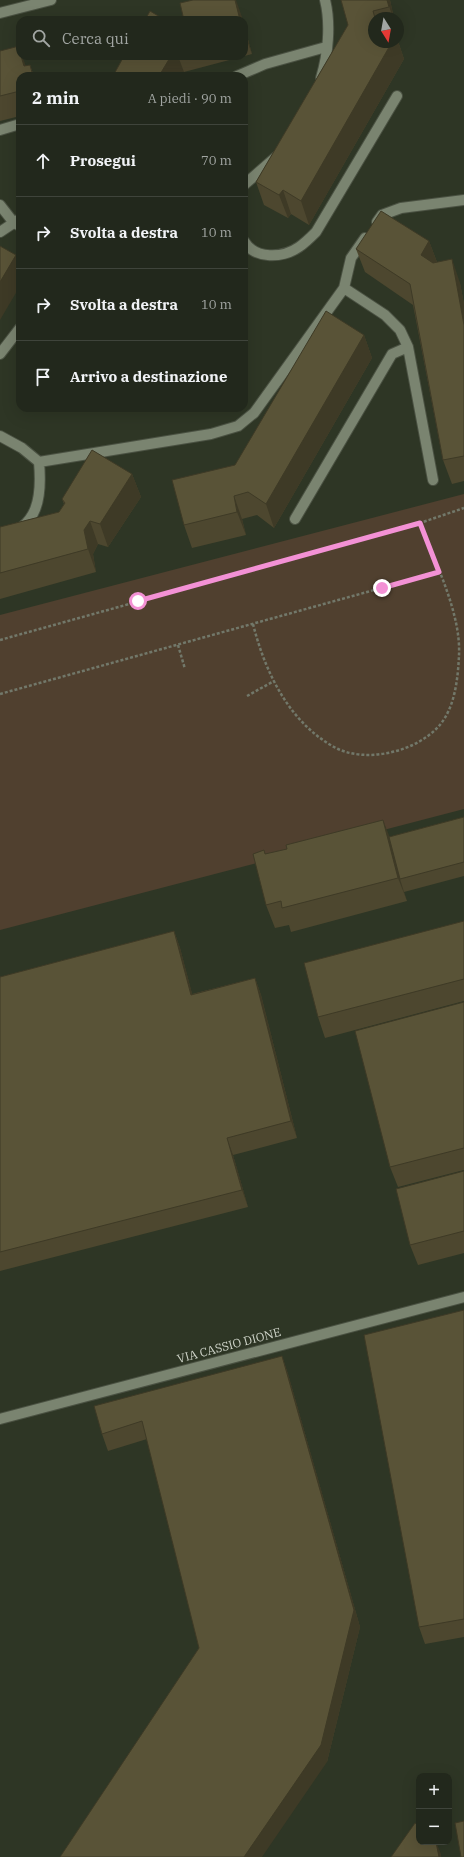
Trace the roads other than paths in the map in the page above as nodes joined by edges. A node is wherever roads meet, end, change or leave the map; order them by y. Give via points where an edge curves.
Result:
1 (51, 0) edge
2 (325, 0) edge
3 (0, 13) edge
4 (326, 46) junction
5 (247, 72) edge
6 (317, 89) edge
7 (397, 96) dead end
8 (16, 125) edge
9 (0, 130) edge
10 (285, 146) edge
11 (248, 182) edge
12 (464, 200) edge
13 (0, 205) edge
14 (16, 221) edge
15 (16, 224) edge
16 (0, 232) edge
17 (248, 247) edge
18 (344, 288) junction
19 (16, 333) edge
20 (408, 347) junction
21 (0, 354) edge
22 (0, 436) edge
23 (39, 462) junction
24 (433, 480) dead end
25 (295, 519) dead end
26 (0, 537) edge
27 (464, 1297) edge
28 (0, 1419) edge

1 - 3 street
2 - 4 street via 328,29
4 - 5 street
4 - 6 street via 324,67
7 - 17 street via 316,232 298,248 275,254 255,253
8 - 9 street
10 - 11 street
12 - 18 street via 401,208 382,215 351,258
13 - 14 street
15 - 16 street
18 - 20 street via 384,315 400,330
18 - 23 street via 254,413 238,426 211,434
19 - 21 street
20 - 24 street
20 - 25 street via 392,354
22 - 23 street via 22,448
23 - 26 street via 39,499 33,515 21,529
27 - 28 street, VIA CASSIO DIONE

